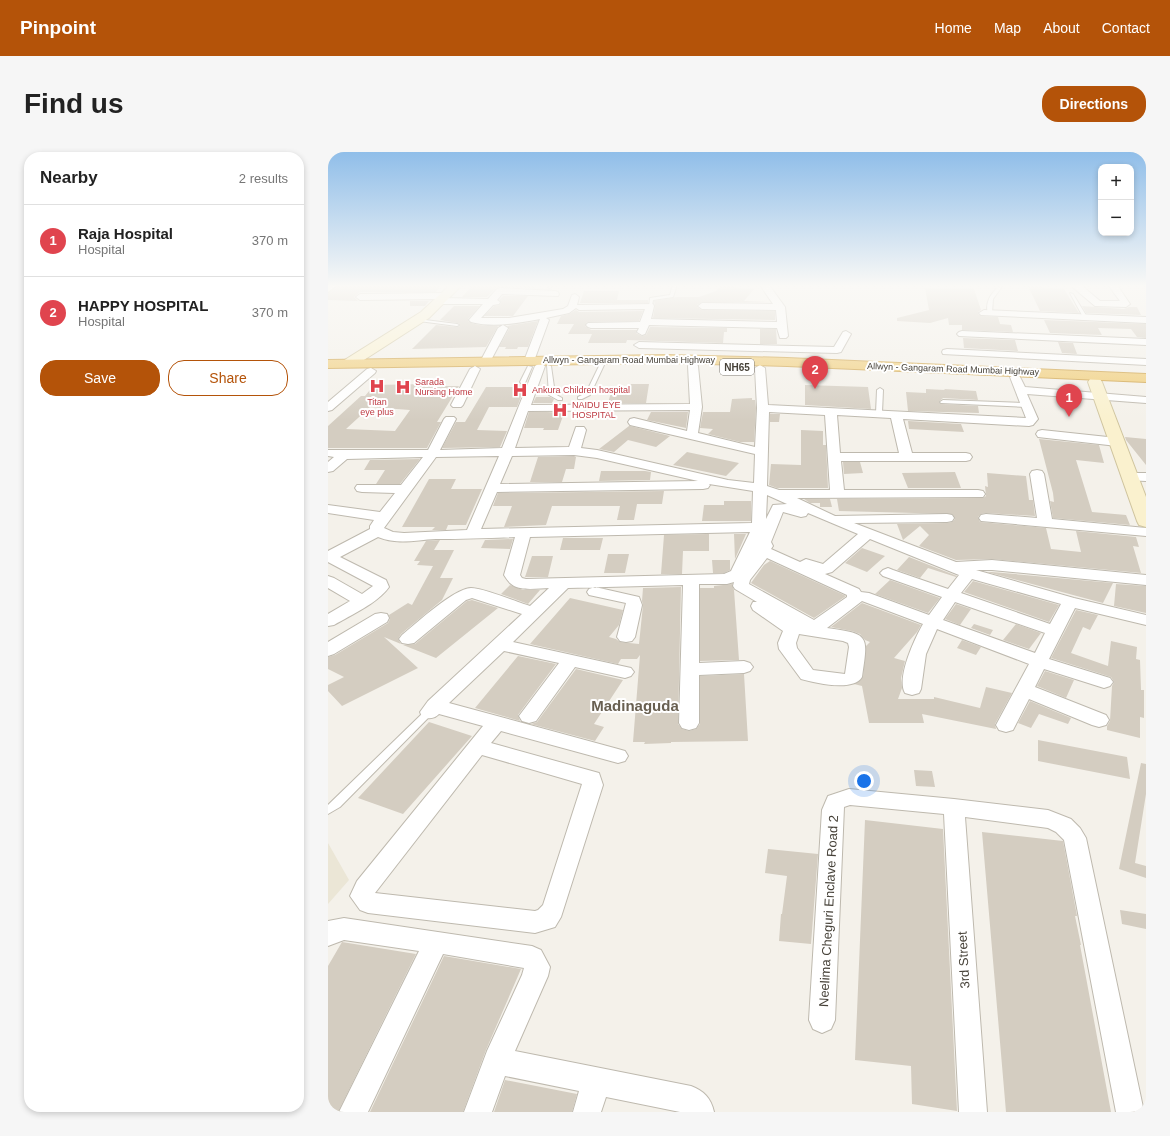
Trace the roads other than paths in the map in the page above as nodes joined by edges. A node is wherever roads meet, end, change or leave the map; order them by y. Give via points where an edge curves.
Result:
1 (402, 330) edge
2 (501, 330) edge
3 (542, 330) edge
4 (643, 330) edge
5 (782, 330) edge
6 (968, 330) edge
7 (1077, 330) edge
8 (1085, 330) edge
9 (846, 334) dead end
10 (962, 334) dead end
11 (1146, 342) edge
12 (639, 345) junction
13 (784, 348) junction
14 (947, 352) dead end
15 (1086, 358) junction
16 (636, 359) junction
17 (787, 362) junction
18 (1146, 362) edge
19 (328, 364) edge
20 (348, 364) junction
21 (480, 365) junction
22 (537, 365) junction
23 (602, 366) junction
24 (693, 366) junction
25 (760, 368) junction
26 (328, 371) edge
27 (371, 371) junction
28 (1146, 378) edge
29 (523, 382) dead end
30 (1018, 383) junction
31 (1096, 384) junction
32 (1146, 384) edge
33 (880, 390) dead end
34 (560, 398) dead end
35 (580, 398) dead end
36 (1146, 400) edge
37 (943, 402) dead end
38 (1026, 405) junction
39 (457, 406) dead end
40 (696, 407) junction
41 (328, 408) edge
42 (524, 408) junction
43 (763, 408) junction
44 (831, 411) junction
45 (879, 413) junction
46 (896, 414) junction
47 (450, 419) dead end
48 (634, 422) dead end
49 (580, 430) dead end
50 (1042, 434) dead end
51 (692, 435) junction
52 (1117, 442) junction
53 (574, 451) junction
54 (507, 452) junction
55 (762, 452) junction
56 (432, 455) junction
57 (835, 457) junction
58 (966, 457) dead end
59 (907, 458) junction
60 (328, 468) edge
61 (1037, 474) dead end
62 (1138, 477) edge
63 (728, 484) junction
64 (362, 488) dead end
65 (491, 488) junction
66 (760, 488) junction
67 (406, 489) junction
68 (837, 493) junction
69 (777, 494) junction
70 (978, 494) dead end
71 (328, 509) edge
72 (385, 517) junction
73 (947, 518) dead end
74 (986, 518) dead end
75 (1146, 521) edge
76 (1045, 522) junction
77 (836, 523) junction
78 (759, 527) junction
79 (378, 531) junction
80 (1146, 532) edge
81 (524, 533) junction
82 (472, 534) junction
83 (866, 535) junction
84 (758, 548) junction
85 (329, 557) edge
86 (952, 566) junction
87 (888, 573) dead end
88 (969, 573) junction
89 (727, 578) junction
90 (690, 579) junction
91 (1146, 580) edge
92 (328, 581) edge
93 (565, 582) junction
94 (605, 589) junction
95 (951, 595) junction
96 (864, 596) dead end
97 (362, 601) junction
98 (1070, 602) junction
99 (533, 612) junction
100 (381, 618) dead end
101 (1146, 620) edge
102 (328, 621) edge
103 (934, 621) junction
104 (793, 628) dead end
105 (1055, 631) junction
106 (626, 637) dead end
107 (408, 639) dead end
108 (499, 644) junction
109 (328, 650) edge
110 (571, 660) junction
111 (1038, 661) junction
112 (744, 667) dead end
113 (690, 669) junction
114 (625, 672) dead end
115 (1104, 682) dead end
116 (912, 689) dead end
117 (1024, 690) junction
118 (432, 709) junction
119 (529, 716) dead end
120 (1099, 720) dead end
121 (688, 723) dead end
122 (496, 724) junction
123 (1006, 725) dead end
124 (478, 747) junction
125 (588, 748) junction
126 (618, 756) dead end
127 (574, 773) junction
128 (954, 807) junction
129 (328, 810) edge
130 (328, 935) edge
131 (436, 942) junction
132 (822, 1020) dead end
133 (497, 1061) junction
134 (596, 1081) junction
135 (353, 1112) edge
136 (478, 1112) edge
137 (587, 1112) edge
138 (700, 1112) edge
139 (973, 1112) edge
140 (1130, 1112) edge

1 - 20 street
2 - 21 street
3 - 22 street
4 - 12 street
5 - 13 street
6 - 10 street
7 - 15 street
8 - 11 street
9 - 13 street via 837,350
12 - 13 street
12 - 16 street
13 - 17 street
14 - 15 street
15 - 18 street
15 - 31 street
16 - 17 highway, Allwyn - Gangaram Road Mumbai Highway / NH65
16 - 22 highway, Allwyn - Gangaram Road Mumbai Highway / NH65
17 - 31 highway, Allwyn - Gangaram Road Mumbai Highway / NH65
19 - 20 highway, Allwyn - Gangaram Road Mumbai Highway / NH65
20 - 21 highway, Allwyn - Gangaram Road Mumbai Highway / NH65
21 - 22 highway, Allwyn - Gangaram Road Mumbai Highway / NH65
21 - 27 highway, Allwyn - Gangaram Road Mumbai Highway / NH65
21 - 39 street
22 - 23 highway, Allwyn - Gangaram Road Mumbai Highway / NH65
22 - 29 lane
22 - 34 lane via 552,395
22 - 42 street
23 - 24 highway, Allwyn - Gangaram Road Mumbai Highway / NH65
23 - 35 lane via 588,394
24 - 25 highway, Allwyn - Gangaram Road Mumbai Highway / NH65
24 - 40 street
25 - 30 highway, Allwyn - Gangaram Road Mumbai Highway / NH65
25 - 43 street
26 - 27 highway, Allwyn - Gangaram Road Mumbai Highway / NH65
27 - 41 street
28 - 31 highway, Allwyn - Gangaram Road Mumbai Highway / NH65
30 - 31 highway, Allwyn - Gangaram Road Mumbai Highway / NH65
30 - 38 street
31 - 32 highway, Allwyn - Gangaram Road Mumbai Highway / NH65
31 - 36 street
31 - 52 street
33 - 45 lane
37 - 38 lane
38 - 46 street via 1032,419 1029,422
40 - 42 street
40 - 51 street
42 - 54 street
43 - 44 street
43 - 55 street
44 - 45 street
44 - 57 street
45 - 46 street
46 - 59 street
47 - 56 street
48 - 51 street
49 - 53 street
50 - 52 street
51 - 55 street
52 - 62 street
53 - 54 street
53 - 63 street
54 - 56 street
54 - 65 street
55 - 66 street
56 - 60 street via 338,454
56 - 67 street
57 - 59 street
57 - 68 street
58 - 59 street
61 - 76 street
62 - 75 street
63 - 65 street
63 - 66 street
64 - 67 street
65 - 82 street
66 - 69 street
66 - 78 street
67 - 72 street
68 - 69 street
68 - 70 street
69 - 77 street
71 - 72 street
72 - 79 street via 377,526
73 - 77 street
74 - 76 street
76 - 80 street
77 - 83 street
77 - 83 street via 778,508 764,545 822,570 827,569
78 - 81 street
78 - 84 street
79 - 82 street via 391,537
79 - 85 street
81 - 82 street
81 - 93 street via 512,575 516,581 531,584
83 - 86 street
84 - 84 street via 853,592 855,599 820,625 811,625 740,584
84 - 89 street via 737,574
85 - 97 street via 380,583 376,592
86 - 88 street
86 - 91 street via 992,565
87 - 95 street
88 - 95 street
88 - 98 street
89 - 90 street
89 - 104 street via 744,596
90 - 94 street
90 - 113 street
92 - 97 street
93 - 94 street
93 - 99 street
94 - 106 street via 630,598 634,602
95 - 103 street
95 - 105 street
96 - 103 street
97 - 102 street
98 - 101 street
98 - 105 street
99 - 107 street via 480,595 466,594
99 - 108 street
100 - 109 street
103 - 111 street
103 - 116 street via 919,650
105 - 111 street
108 - 110 street
108 - 118 street
110 - 114 street
110 - 119 street
111 - 115 street
111 - 117 street
112 - 113 street
113 - 121 street
117 - 120 street
117 - 123 street
118 - 122 street
118 - 129 lane
122 - 124 street
122 - 125 street
124 - 127 street
124 - 127 street via 365,888 362,896 368,903 535,922 546,919 553,910 593,785 592,779
125 - 126 street
125 - 127 street
128 - 132 street, Neelima Cheguri Enclave Road 2 via 849,798 835,802
128 - 139 street, 3rd Street
128 - 140 street via 1048,819 1063,823 1070,829 1075,838
130 - 131 street via 334,930 344,929
131 - 133 street via 532,958 537,967
131 - 135 street
133 - 134 street
133 - 136 street
134 - 137 street
134 - 138 street via 691,1100

